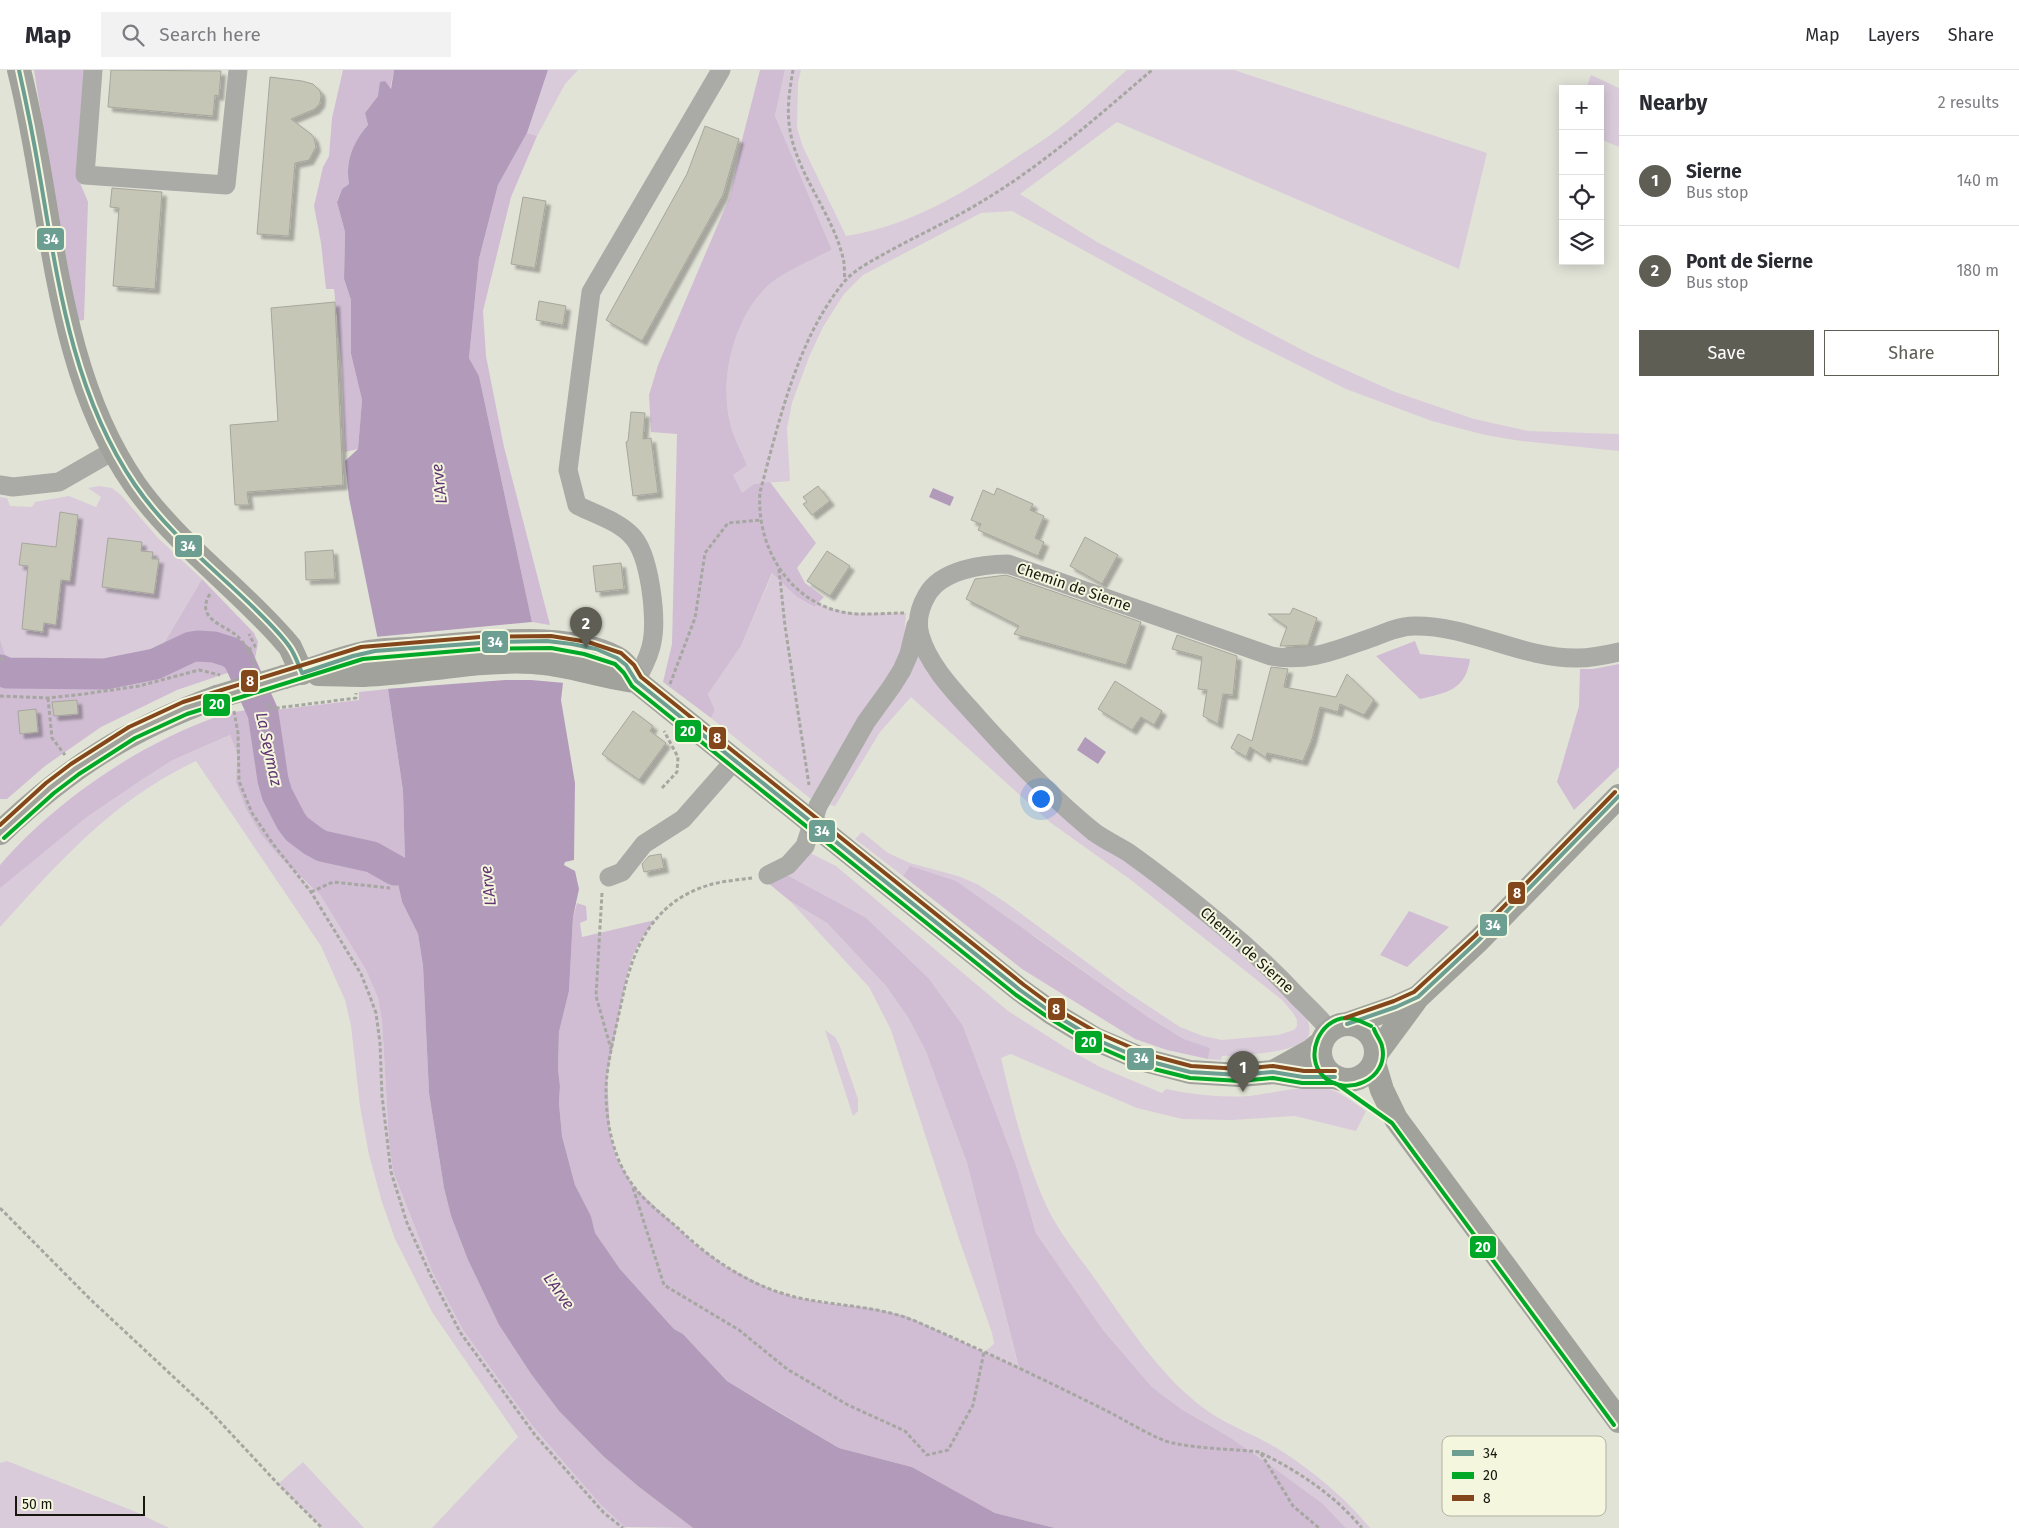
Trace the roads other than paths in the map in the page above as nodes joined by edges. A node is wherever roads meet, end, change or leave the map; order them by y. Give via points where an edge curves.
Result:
1 (19, 70) edge
2 (93, 70) edge
3 (238, 70) edge
4 (721, 70) edge
5 (113, 451) junction
6 (0, 485) edge
7 (912, 614) junction
8 (1619, 652) edge
9 (361, 673) junction
10 (293, 675) junction
11 (631, 677) junction
12 (734, 761) junction
13 (1619, 796) edge
14 (813, 823) junction
15 (0, 833) edge
16 (609, 877) road end
17 (760, 877) road end
18 (1418, 997) junction
19 (1333, 1032) junction
20 (1375, 1058) junction
21 (1273, 1072) junction
22 (1338, 1078) junction
23 (1396, 1119) junction
24 (1619, 1420) edge

1 - 5 main road via 60,291 92,401
2 - 3 street via 85,175 226,185
4 - 11 street via 590,292 568,470 577,506 632,535 648,572 654,628 648,656
5 - 6 street via 59,482
5 - 10 main road via 136,486 183,541 290,647
7 - 8 street, Chemin de Sierne via 928,592 949,576 977,565 1008,564 1283,658 1321,655 1396,629 1415,626 1470,633 1557,656 1578,658
7 - 14 street via 909,654 902,670 866,722 821,801
7 - 19 street, Chemin de Sierne via 936,666 1003,745 1096,833 1167,880 1221,925 1269,967
9 - 10 main road
9 - 11 main road via 512,662 551,663
9 - 11 main road via 481,642 530,641 577,646 618,659
10 - 15 main road, bridge via 217,697 162,718 118,741 35,800
11 - 12 main road
12 - 14 main road
12 - 16 street via 683,819 644,844 622,872
13 - 18 main road via 1479,940
14 - 17 street via 804,846 795,858 780,871
14 - 21 main road via 1020,990 1095,1039 1144,1060 1190,1072 1240,1075
18 - 19 main road
18 - 20 main road
19 - 20 main road via 1362,1028 1376,1046
19 - 21 main road via 1311,1051
19 - 22 main road via 1320,1052 1327,1070
20 - 22 main road via 1369,1071 1361,1077 1351,1080
20 - 23 main road via 1382,1090
21 - 22 main road
22 - 23 main road
23 - 24 main road

